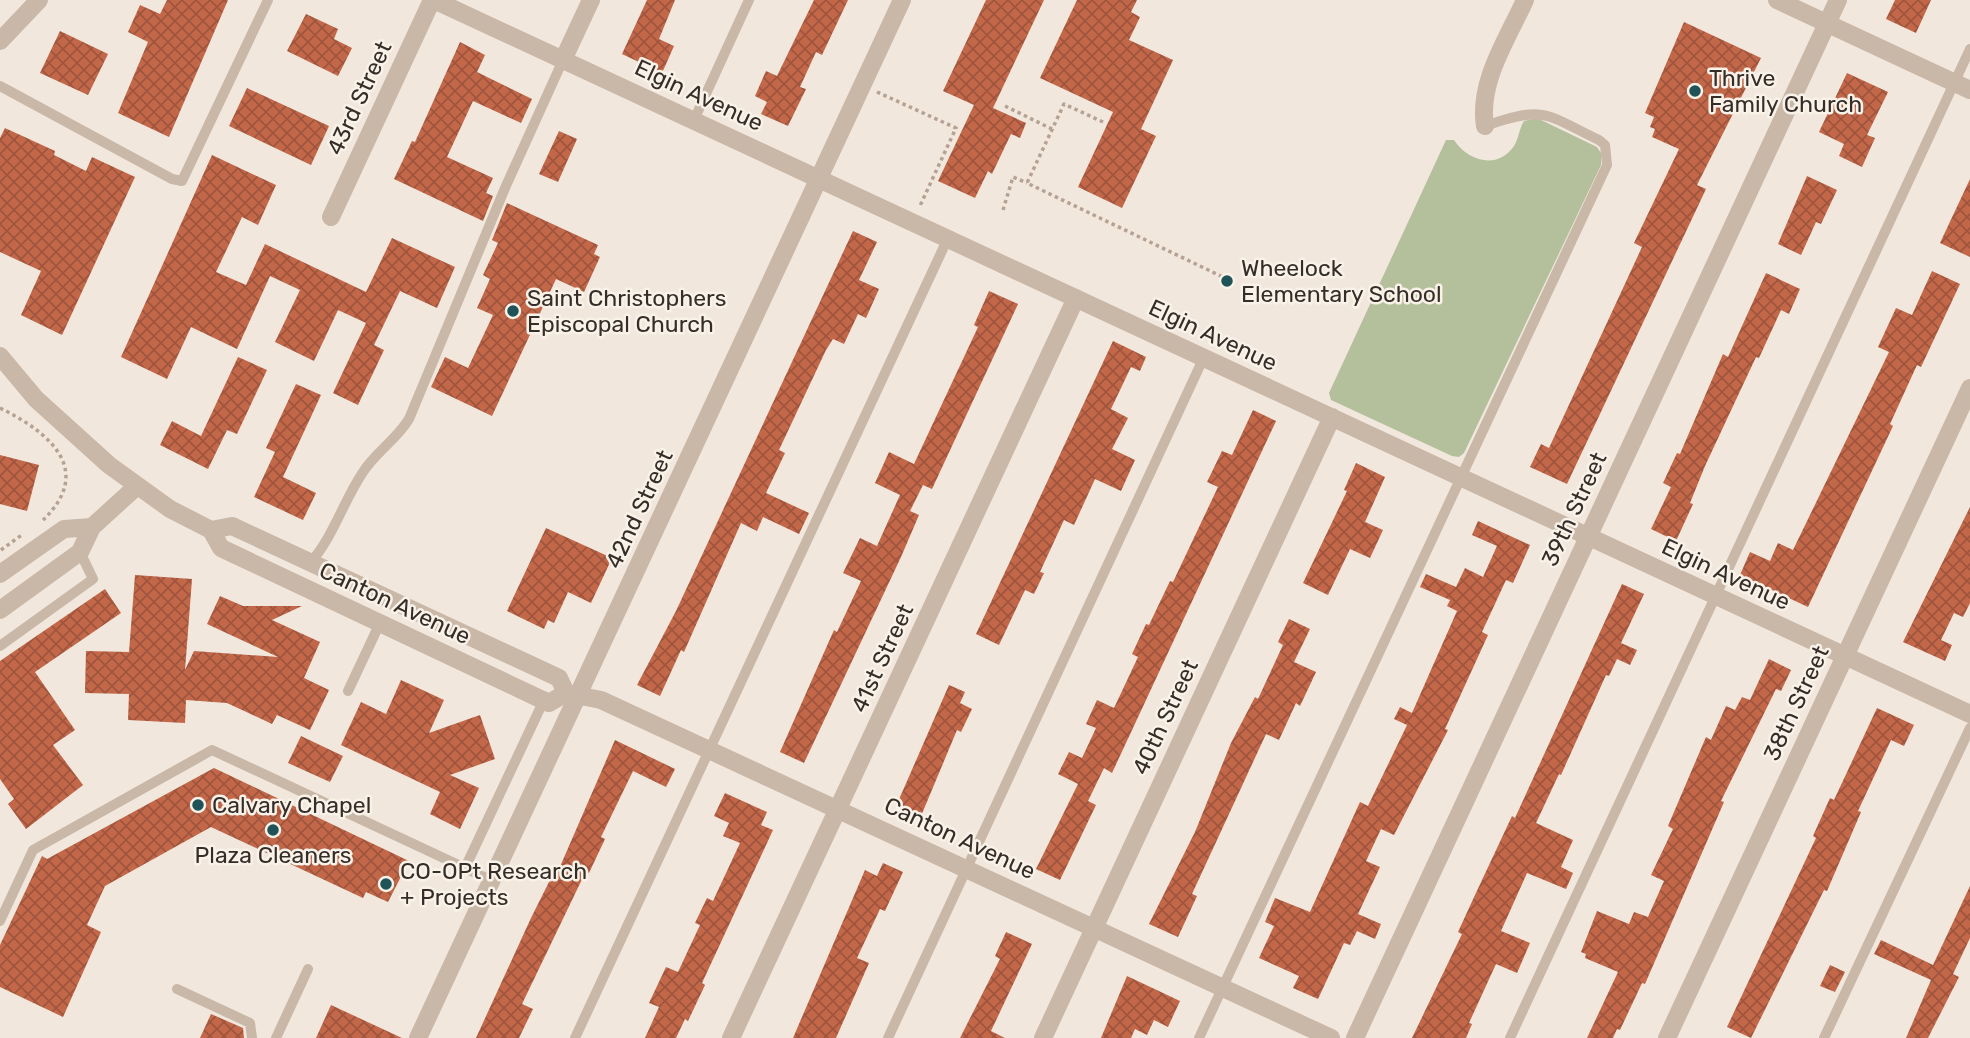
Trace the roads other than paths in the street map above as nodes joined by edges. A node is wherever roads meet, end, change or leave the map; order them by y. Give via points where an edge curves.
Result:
1 (39, 0) edge
2 (268, 0) edge
3 (433, 0) edge
4 (591, 0) edge
5 (748, 0) edge
6 (902, 0) edge
7 (1525, 0) edge
8 (1777, 0) edge
9 (1838, 0) edge
10 (1827, 23) junction
11 (0, 41) edge
12 (1970, 49) edge
13 (563, 60) junction
14 (0, 86) edge
15 (1962, 87) edge
16 (694, 120) junction
17 (1485, 126) joint
18 (819, 178) junction
19 (331, 217) dead end
20 (948, 238) junction
21 (1076, 298) junction
22 (0, 356) edge
23 (1204, 358) junction
24 (1970, 388) edge
25 (1332, 417) junction
26 (1460, 477) junction
27 (136, 487) junction
28 (92, 527) junction
29 (211, 530) junction
30 (1588, 537) junction
31 (80, 552) junction
32 (311, 562) junction
33 (0, 574) edge
34 (300, 585) junction
35 (1717, 597) junction
36 (0, 610) edge
37 (380, 623) junction
38 (0, 646) edge
39 (1845, 656) junction
40 (348, 691) dead end
41 (573, 695) junction
42 (544, 700) junction
43 (1970, 714) edge
44 (1970, 728) edge
45 (711, 749) junction
46 (838, 809) junction
47 (465, 868) junction
48 (967, 868) junction
49 (492, 881) junction
50 (0, 921) edge
51 (1094, 927) junction
52 (308, 969) dead end
53 (1223, 987) junction
54 (177, 989) dead end
55 (251, 1038) edge
56 (276, 1038) edge
57 (418, 1038) edge
58 (575, 1038) edge
59 (731, 1038) edge
60 (888, 1038) edge
61 (1043, 1038) edge
62 (1199, 1038) edge
63 (1331, 1038) edge
64 (1355, 1038) edge
65 (1510, 1038) edge
66 (1667, 1038) edge
67 (1824, 1038) edge

1 - 11 street
2 - 14 lane via 182,181
3 - 13 street, Elgin Avenue
3 - 19 street, 43rd Street
4 - 13 street
5 - 16 lane
6 - 18 street, 42nd Street
7 - 17 street via 1485,87
8 - 10 street
9 - 10 street, 39th Street
10 - 15 street
10 - 30 street, 39th Street
12 - 15 lane
13 - 16 street, Elgin Avenue
13 - 32 lane via 409,419 398,437 360,475 326,545
15 - 35 lane
16 - 18 street, Elgin Avenue
17 - 26 lane via 1517,115 1542,113 1599,140 1608,157
18 - 20 street, Elgin Avenue
18 - 41 street, 42nd Street
20 - 21 street, Elgin Avenue
20 - 45 lane
21 - 23 street, Elgin Avenue
21 - 46 street, 41st Street
22 - 27 street, Canton Avenue via 36,399
23 - 25 street, Elgin Avenue
23 - 48 lane
24 - 39 street, 38th Street
25 - 26 street, Elgin Avenue
25 - 51 street, 40th Street
26 - 30 street, Elgin Avenue
26 - 53 lane
27 - 28 street
27 - 29 street, Canton Avenue
28 - 31 street
28 - 33 street via 64,529
29 - 32 street, Canton Avenue via 232,526
29 - 34 street, Canton Avenue via 221,548
30 - 35 street, Elgin Avenue
30 - 64 street, 39th Street
31 - 36 street
31 - 38 lane via 93,579
32 - 34 street
32 - 41 street, Canton Avenue via 559,678
34 - 37 street, Canton Avenue
35 - 39 street, Elgin Avenue
35 - 65 lane
37 - 40 lane
37 - 42 street, Canton Avenue
39 - 43 street, Elgin Avenue
39 - 66 street, 38th Street
41 - 42 street via 549,703
41 - 45 street, Canton Avenue via 601,700
41 - 49 street, 42nd Street
42 - 47 lane
44 - 67 lane
45 - 46 street, Canton Avenue
45 - 58 lane
46 - 48 street, Canton Avenue
46 - 59 street, 41st Street
47 - 49 lane
47 - 50 lane via 212,750 33,850
48 - 51 street, Canton Avenue
48 - 60 lane
49 - 57 street, 42nd Street
51 - 53 street, Canton Avenue
51 - 61 street, 40th Street
52 - 56 lane
53 - 62 lane
53 - 63 street, Canton Avenue
54 - 55 lane via 250,1023

